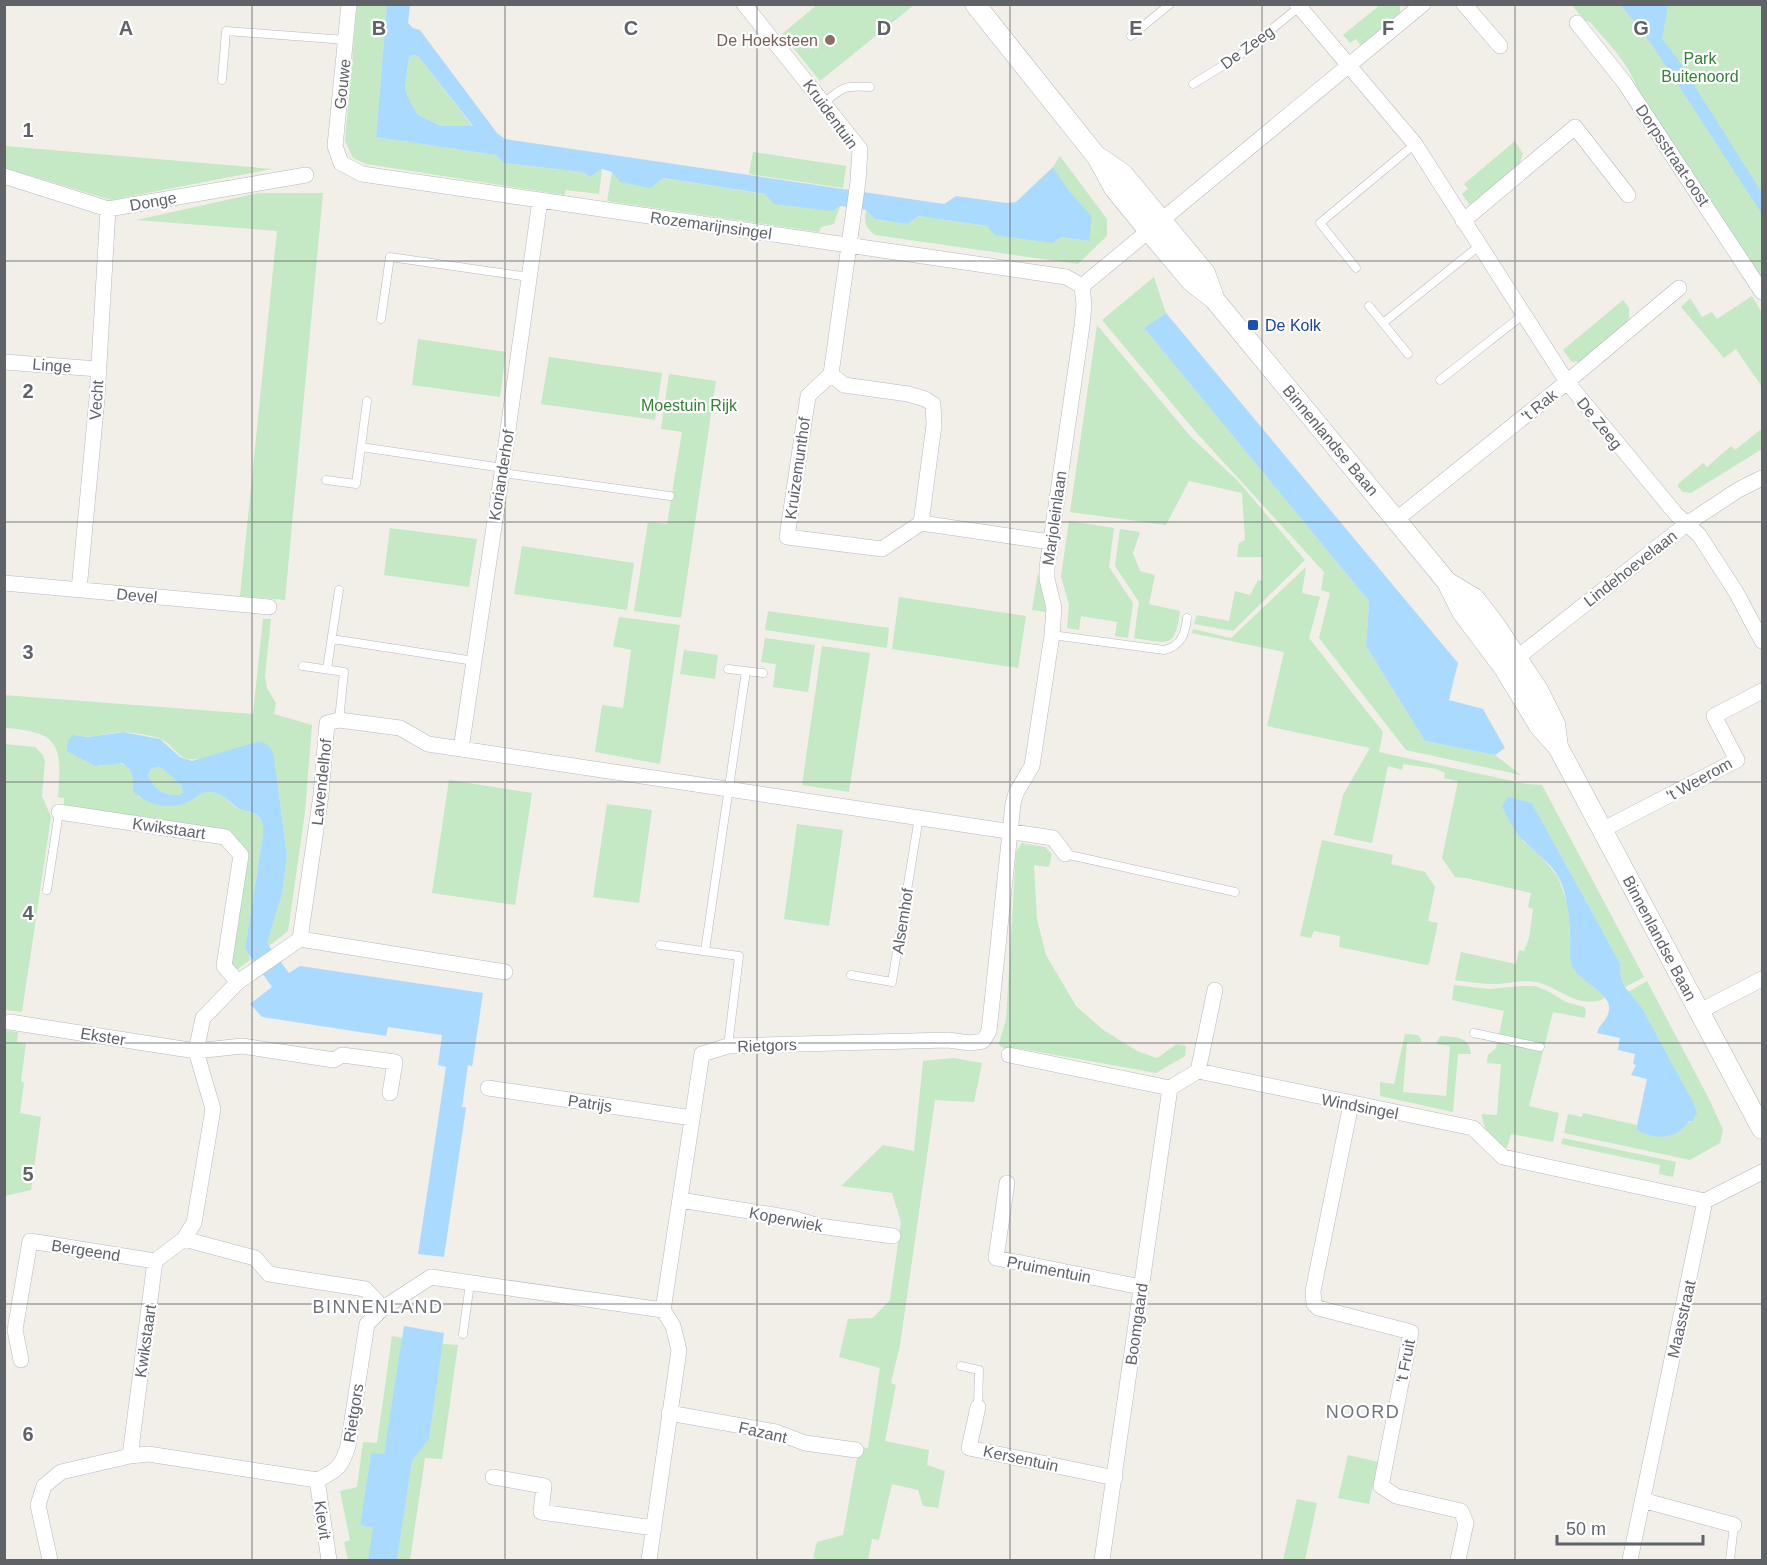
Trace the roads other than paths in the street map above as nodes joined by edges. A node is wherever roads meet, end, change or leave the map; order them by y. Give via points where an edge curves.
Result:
1 (349, 4) edge
2 (744, 4) edge
3 (975, 4) edge
4 (1170, 4) edge
5 (1423, 4) edge
6 (1464, 4) edge
7 (1298, 6) edge
8 (1577, 23) dead end
9 (1131, 36) dead end
10 (346, 40) junction
11 (1500, 46) dead end
12 (1349, 67) junction
13 (222, 80) dead end
14 (1193, 84) dead end
15 (870, 87) dead end
16 (824, 103) junction
17 (1416, 144) junction
18 (341, 163) joint
19 (306, 175) dead end
20 (4, 176) edge
21 (1628, 195) dead end
22 (540, 200) junction
23 (108, 209) junction
24 (1464, 221) junction
25 (1155, 226) junction
26 (849, 245) junction
27 (1479, 246) junction
28 (1356, 268) dead end
29 (529, 277) junction
30 (1082, 286) junction
31 (1679, 288) dead end
32 (1762, 292) edge
33 (1369, 306) dead end
34 (1524, 314) junction
35 (381, 319) dead end
36 (1383, 323) junction
37 (1408, 354) dead end
38 (4, 362) edge
39 (99, 369) junction
40 (831, 374) junction
41 (1440, 380) dead end
42 (1567, 382) junction
43 (367, 401) dead end
44 (361, 447) junction
45 (503, 470) junction
46 (1762, 478) edge
47 (326, 480) dead end
48 (670, 496) dead end
49 (1397, 519) junction
50 (921, 523) junction
51 (1688, 524) junction
52 (1050, 542) junction
53 (4, 584) edge
54 (79, 590) junction
55 (339, 590) dead end
56 (269, 607) dead end
57 (1187, 618) dead end
58 (1052, 635) junction
59 (332, 639) junction
60 (1762, 642) edge
61 (474, 661) junction
62 (1510, 663) junction
63 (303, 666) dead end
64 (327, 669) junction
65 (728, 669) dead end
66 (746, 671) junction
67 (763, 673) dead end
68 (1762, 691) edge
69 (339, 720) junction
70 (461, 749) junction
71 (728, 789) junction
72 (59, 812) joint
73 (919, 817) junction
74 (1602, 830) junction
75 (1009, 831) junction
76 (1065, 854) joint
77 (47, 890) dead end
78 (1235, 892) dead end
79 (300, 939) junction
80 (660, 945) dead end
81 (705, 951) junction
82 (505, 972) dead end
83 (851, 975) dead end
84 (1762, 979) edge
85 (238, 982) junction
86 (1215, 990) dead end
87 (1700, 1011) junction
88 (10, 1022) dead end
89 (1474, 1033) dead end
90 (983, 1041) joint
91 (728, 1046) junction
92 (1540, 1047) dead end
93 (196, 1051) junction
94 (1009, 1055) dead end
95 (1198, 1071) junction
96 (488, 1088) dead end
97 (1170, 1088) junction
98 (390, 1093) dead end
99 (1351, 1104) junction
100 (692, 1118) junction
101 (1762, 1129) edge
102 (1762, 1172) edge
103 (1007, 1183) dead end
104 (680, 1200) junction
105 (1705, 1201) junction
106 (893, 1236) dead end
107 (184, 1239) junction
108 (155, 1261) junction
109 (470, 1283) junction
110 (1141, 1287) junction
111 (382, 1308) junction
112 (663, 1310) junction
113 (463, 1334) dead end
114 (21, 1360) dead end
115 (961, 1366) dead end
116 (978, 1407) joint
117 (669, 1413) junction
118 (856, 1450) dead end
119 (130, 1456) junction
120 (493, 1477) dead end
121 (1115, 1478) junction
122 (317, 1480) junction
123 (1642, 1500) junction
124 (1734, 1525) joint
125 (654, 1527) junction
126 (50, 1560) edge
127 (329, 1560) edge
128 (649, 1560) edge
129 (1102, 1560) edge
130 (1458, 1560) edge
131 (1630, 1560) edge
132 (1730, 1560) edge

1 - 10 street, Gouwe
2 - 16 street, Kruidentuin
3 - 25 street, Binnenlandse Baan via 1097,157 1114,188
4 - 9 lane
5 - 12 street
6 - 11 street
7 - 12 street, De Zeeg
7 - 14 lane, De Zeeg via 1240,55
8 - 32 street, Dorpsstraat-oost via 1624,82
10 - 13 lane via 226,31
10 - 18 street, Gouwe via 335,146
12 - 17 street, De Zeeg
12 - 25 street
15 - 16 lane via 842,88
16 - 26 street, Kruidentuin via 860,149
17 - 24 street, De Zeeg
17 - 28 lane via 1320,223
18 - 22 street, Rozemarijnsingel via 362,174
19 - 23 street, Donge
20 - 23 street, Donge
21 - 24 street via 1575,127
22 - 26 street, Rozemarijnsingel
22 - 29 street, Korianderhof
23 - 39 street, Vecht
24 - 27 street, De Zeeg
25 - 30 street
25 - 49 street, Binnenlandse Baan via 1191,280 1214,299
26 - 30 street, Rozemarijnsingel via 1065,277
26 - 40 street
27 - 34 street, De Zeeg
27 - 36 lane
29 - 35 lane via 390,257
29 - 45 street, Korianderhof
30 - 52 street, Marjoleinlaan via 1082,326
31 - 42 street, 't Rak
33 - 36 lane
34 - 41 lane
34 - 42 street, De Zeeg
36 - 37 lane
38 - 39 street, Linge
39 - 54 street, Vecht
40 - 50 street via 844,385 908,394 933,404 934,425
40 - 50 street, Kruizemunthof via 808,396 787,537 882,549
42 - 49 street, 't Rak
42 - 51 street, De Zeeg
43 - 44 lane
44 - 45 lane
44 - 47 lane via 356,484
45 - 48 lane
45 - 61 street, Korianderhof
46 - 51 street, Lindehoevelaan
49 - 62 street, Binnenlandse Baan via 1447,582 1462,612
50 - 52 street
51 - 60 street, De Zeeg via 1736,592
51 - 62 street, Lindehoevelaan
52 - 58 street, Marjoleinlaan via 1047,574 1054,608
53 - 54 street, Devel
54 - 56 street, Devel
55 - 59 lane
57 - 58 lane via 1179,643 1160,650
58 - 75 street, Marjoleinlaan via 1032,766 1014,797
59 - 61 lane
59 - 64 lane
61 - 70 street, Korianderhof
62 - 74 street, Binnenlandse Baan via 1540,727 1558,747
63 - 64 lane
64 - 69 lane via 344,672
65 - 66 lane
66 - 67 lane
66 - 71 lane
68 - 74 street, 't Weerom via 1714,716 1737,760
69 - 70 street, Lavendelhof via 400,728 428,744
69 - 79 street, Lavendelhof via 327,723
70 - 71 street, Lavendelhof
71 - 73 street
71 - 81 lane
72 - 77 lane, Kwikstaart
72 - 85 street, Kwikstaart via 225,837 241,855 224,966
73 - 75 street
73 - 83 lane, Alsemhof via 892,982
74 - 87 street, Binnenlandse Baan
75 - 76 street via 1053,838
75 - 90 street, Marjoleinlaan via 989,1031
76 - 78 lane
79 - 82 street
79 - 85 street
80 - 81 lane
81 - 91 lane via 739,956
84 - 87 street
85 - 93 street via 203,1018
86 - 95 street
87 - 101 street, Binnenlandse Baan
88 - 93 street, Ekster
89 - 92 lane
90 - 91 street, Rietgors
91 - 100 street, Rietgors via 702,1054
93 - 98 street via 242,1046 334,1060 342,1055 395,1062
93 - 107 street via 213,1109 194,1223
94 - 97 street
95 - 97 street
95 - 99 street, Windsingel
96 - 100 street, Patrijs
97 - 110 street, Boomgaard
99 - 105 street, Windsingel via 1473,1128 1503,1157
99 - 130 street, 't Fruit via 1313,1291 1314,1304 1411,1332 1381,1486 1396,1496 1461,1510 1466,1523
100 - 104 street, Rietgors
102 - 105 street
103 - 110 street, Pruimentuin via 996,1258
104 - 106 street, Koperwiek
104 - 112 street, Rietgors
105 - 123 street, Maasstraat
107 - 108 street
107 - 111 street via 255,1258 269,1274 365,1289
108 - 114 street, Bergeend via 30,1241 15,1330
108 - 119 street, Kwikstaart
109 - 111 street, Rietgors via 431,1277
109 - 112 street, Rietgors
109 - 113 lane
110 - 121 street, Boomgaard
111 - 122 street, Rietgors via 367,1324 344,1460 334,1473
112 - 117 street via 673,1326 679,1350
115 - 116 lane via 980,1370
116 - 121 street, Kersentuin via 969,1448
117 - 118 street, Fazant via 776,1432 805,1443
117 - 125 street
119 - 122 street via 148,1454
119 - 126 street via 61,1472 44,1486 38,1505
120 - 125 street via 544,1486 541,1512
121 - 129 street, Boomgaard
122 - 127 street, Kievit
123 - 124 street
123 - 131 street, Maasstraat
124 - 132 lane
125 - 128 street

